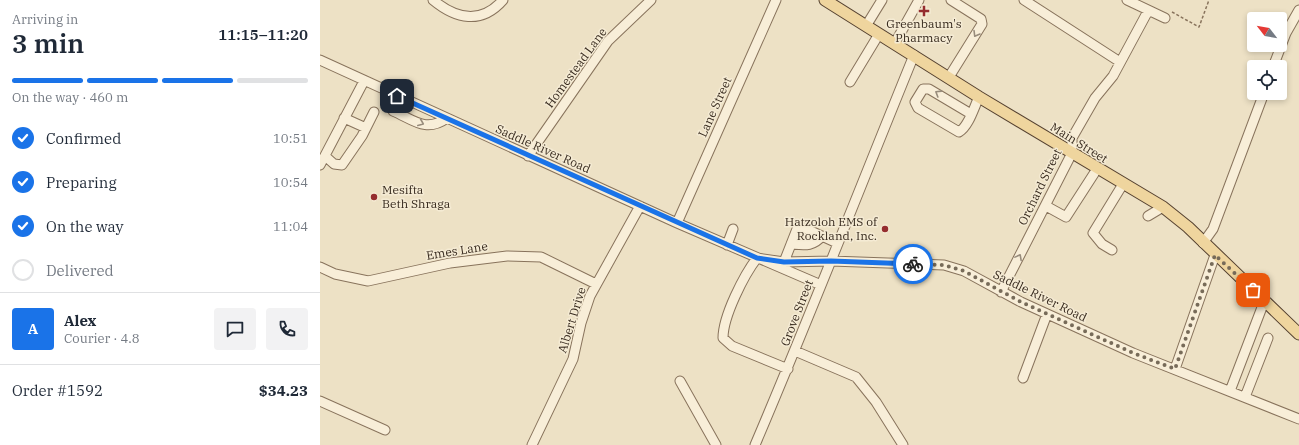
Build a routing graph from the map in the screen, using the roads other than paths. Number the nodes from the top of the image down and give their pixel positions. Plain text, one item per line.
1 (433, 0) edge
2 (503, 0) edge
3 (651, 0) edge
4 (776, 0) edge
5 (826, 0) edge
6 (882, 0) edge
7 (918, 0) edge
8 (951, 0) edge
9 (1024, 0) edge
10 (1127, 0) edge
11 (1299, 10) edge
12 (1148, 11) junction
13 (1168, 15) road end
14 (866, 26) junction
15 (879, 34) junction
16 (895, 43) junction
17 (914, 55) junction
18 (320, 60) edge
19 (1276, 60) edge
20 (1120, 62) junction
21 (949, 77) junction
22 (364, 81) junction
23 (850, 82) dead end
24 (384, 90) junction
25 (979, 97) junction
26 (1261, 100) edge
27 (374, 112) dead end
28 (971, 114) junction
29 (344, 118) junction
30 (447, 118) junction
31 (366, 128) junction
32 (1072, 153) junction
33 (325, 156) junction
34 (528, 156) junction
35 (320, 165) edge
36 (1097, 169) junction
37 (1123, 184) junction
38 (640, 206) junction
39 (1046, 206) junction
40 (1163, 207) junction
41 (1148, 216) dead end
42 (677, 223) junction
43 (733, 230) dead end
44 (822, 236) junction
45 (837, 243) junction
46 (1203, 243) junction
47 (791, 244) junction
48 (727, 245) junction
49 (1112, 250) dead end
50 (1215, 255) junction
51 (757, 258) junction
52 (831, 261) junction
53 (784, 262) junction
54 (320, 268) edge
55 (596, 284) junction
56 (821, 285) junction
57 (1001, 292) junction
58 (1264, 302) junction
59 (1047, 314) junction
60 (1299, 334) edge
61 (1268, 338) dead end
62 (796, 351) junction
63 (788, 369) junction
64 (1175, 369) junction
65 (1023, 378) dead end
66 (680, 381) dead end
67 (1230, 391) junction
68 (1245, 397) junction
69 (320, 401) edge
70 (1299, 419) edge
71 (385, 430) dead end
72 (532, 445) edge
73 (716, 445) edge
74 (755, 445) edge
75 (902, 445) edge

1 - 2 street
3 - 34 street, Homestead Lane
4 - 42 street, Lane Street
5 - 14 main road, Main Street
6 - 14 street
7 - 16 street
8 -> 21 street
9 - 20 street
10 - 12 street
11 - 19 street
12 - 13 street
12 - 20 street, Orchard Street
14 - 15 main road, Main Street
15 - 16 main road, Main Street
15 - 23 street
16 - 17 main road, Main Street
17 - 21 main road, Main Street
17 - 45 street, Grove Street
18 - 22 street, Saddle River Road
20 - 32 street, Orchard Street
21 - 25 main road, Main Street
22 - 24 street, Saddle River Road
22 - 29 street
24 - 30 street, Saddle River Road
24 -> 30 street
25 - 28 street
25 - 32 main road, Main Street
26 - 46 street
27 - 31 street
28 -> 28 street
29 - 31 street
29 - 33 street
30 - 34 street, Saddle River Road
31 - 33 street
32 - 36 main road, Main Street
32 - 39 street, Orchard Street
33 - 35 street
34 - 38 street, Saddle River Road
36 - 37 main road, Main Street
36 - 39 street
37 - 40 main road, Main Street
37 - 49 street
38 - 42 street, Saddle River Road
38 - 55 street, Albert Drive
57 -> 39 street, Orchard Street
40 - 41 street
40 - 46 main road, Main Street
42 - 48 street, Saddle River Road
43 - 48 street
44 - 45 street
44 - 47 street
44 - 47 street
45 - 52 street, Grove Street
46 - 50 main road, Main Street
47 - 53 street
48 - 51 street, Saddle River Road
50 - 58 main road, Main Street
50 - 64 street
51 - 53 street, Saddle River Road
51 - 56 street, Saddle River Road
51 - 63 street
52 - 53 street, Saddle River Road
52 - 56 street, Grove Street
52 - 57 street, Saddle River Road
54 - 55 street, Emes Lane
55 - 72 street, Albert Drive
56 - 62 street, Grove Street
57 - 59 street, Saddle River Road
58 - 60 main road, Main Street
58 - 67 street
59 - 64 street, Saddle River Road
59 - 65 street
61 - 68 street
62 - 63 street, Grove Street
62 - 75 street
63 - 74 street, Grove Street
64 - 67 street, Saddle River Road
66 - 73 street
67 - 68 street, Saddle River Road
68 - 70 street, Saddle River Road
69 - 71 street

